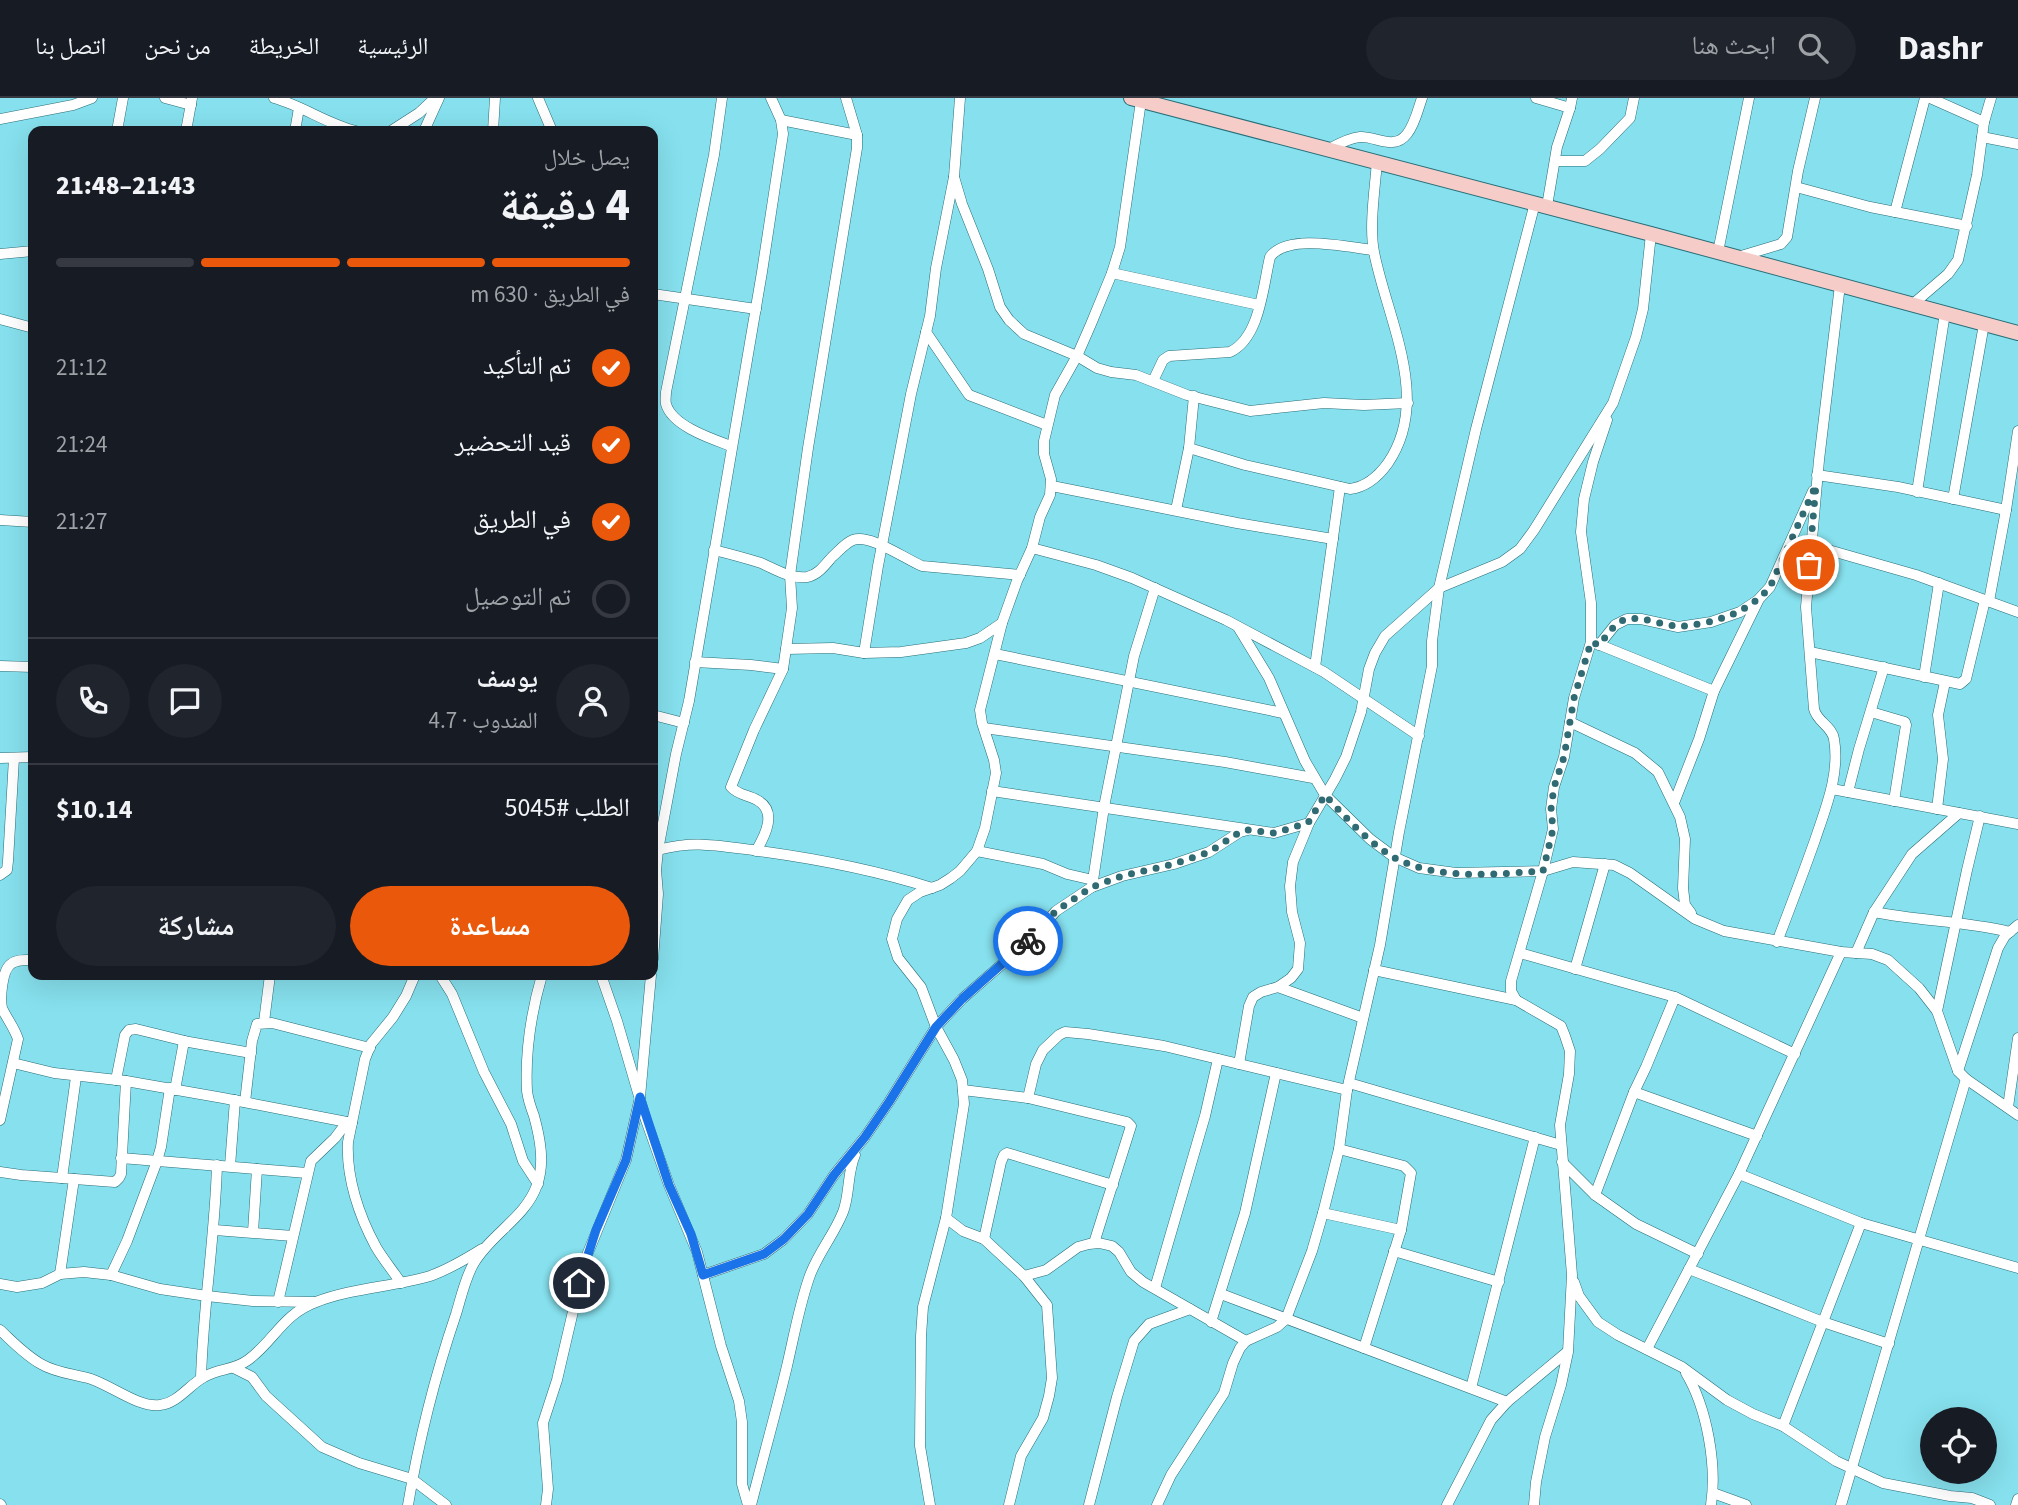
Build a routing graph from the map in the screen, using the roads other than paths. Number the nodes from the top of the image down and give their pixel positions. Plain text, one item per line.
1 (92, 98) edge
2 (123, 98) edge
3 (165, 98) edge
4 (274, 98) edge
5 (437, 98) edge
6 (495, 98) edge
7 (538, 98) edge
8 (722, 98) edge
9 (771, 98) edge
10 (846, 98) edge
11 (960, 98) edge
12 (1422, 98) edge
13 (1535, 98) edge
14 (1634, 98) edge
15 (1749, 98) edge
16 (1815, 98) edge
17 (1928, 98) edge
18 (1991, 98) edge
19 (1136, 99) edge
20 (191, 101) edge
21 (1571, 103) edge
22 (299, 108) junction
23 (0, 119) edge
24 (781, 120) junction
25 (1984, 122) junction
26 (118, 126) edge
27 (187, 126) edge
28 (296, 126) edge
29 (339, 126) edge
30 (399, 126) edge
31 (426, 126) edge
32 (493, 126) edge
33 (550, 126) edge
34 (857, 135) junction
35 (1982, 137) junction
36 (2018, 144) edge
37 (1329, 149) junction
38 (1555, 161) junction
39 (1377, 162) junction
40 (954, 177) junction
41 (1796, 187) junction
42 (1541, 205) junction
43 (1895, 212) junction
44 (1967, 226) junction
45 (1651, 234) junction
46 (1373, 250) junction
47 (28, 251) edge
48 (1718, 252) junction
49 (0, 254) edge
50 (1737, 258) junction
51 (1112, 273) junction
52 (1840, 285) junction
53 (658, 296) edge
54 (684, 299) junction
55 (1913, 304) junction
56 (1259, 305) junction
57 (756, 309) junction
58 (1945, 313) junction
59 (0, 319) edge
60 (1984, 324) junction
61 (28, 327) edge
62 (926, 332) junction
63 (2018, 333) edge
64 (1077, 356) junction
65 (1153, 381) junction
66 (1194, 396) junction
67 (1408, 403) junction
68 (1613, 403) junction
69 (1047, 425) junction
70 (2018, 431) edge
71 (731, 446) junction
72 (1189, 448) junction
73 (1817, 480) junction
74 (1052, 486) junction
75 (1340, 487) junction
76 (1917, 492) junction
77 (1953, 499) junction
78 (1176, 510) junction
79 (2006, 510) junction
80 (0, 520) edge
81 (28, 522) edge
82 (1333, 539) junction
83 (883, 545) junction
84 (1811, 545) junction
85 (1032, 548) junction
86 (714, 550) junction
87 (790, 575) junction
88 (1020, 575) junction
89 (1939, 583) junction
90 (1155, 588) junction
91 (1439, 588) junction
92 (1758, 600) junction
93 (1987, 601) junction
94 (2018, 612) edge
95 (1002, 624) junction
96 (1238, 627) junction
97 (1595, 643) junction
98 (786, 649) junction
99 (1810, 652) junction
100 (864, 653) junction
101 (995, 654) junction
102 (695, 662) junction
103 (0, 666) edge
104 (28, 667) edge
105 (1315, 667) junction
106 (1884, 667) junction
107 (783, 668) junction
108 (1924, 677) junction
109 (1129, 682) junction
110 (1945, 682) junction
111 (1714, 691) junction
112 (1364, 698) junction
113 (1871, 712) junction
114 (1283, 713) junction
115 (658, 716) edge
116 (1570, 722) junction
117 (684, 723) junction
118 (984, 728) junction
119 (1419, 736) junction
120 (1116, 748) junction
121 (28, 757) edge
122 (0, 758) edge
123 (13, 758) junction
124 (1313, 778) junction
125 (1832, 789) junction
126 (992, 790) junction
127 (1848, 792) junction
128 (1325, 795) junction
129 (1894, 801) junction
130 (1674, 803) junction
131 (1104, 807) junction
132 (1937, 809) junction
133 (1959, 813) junction
134 (1980, 816) junction
135 (1308, 823) junction
136 (2018, 824) edge
137 (1248, 830) junction
138 (659, 850) junction
139 (756, 851) junction
140 (976, 851) junction
141 (658, 857) edge
142 (1394, 857) junction
143 (1605, 864) junction
144 (1543, 871) junction
145 (0, 875) edge
146 (1092, 883) junction
147 (932, 888) junction
148 (1874, 912) junction
149 (1695, 919) junction
150 (1956, 923) junction
151 (2014, 928) edge
152 (1777, 942) junction
153 (1841, 952) junction
154 (1520, 953) junction
155 (1856, 953) junction
156 (28, 960) edge
157 (1575, 969) junction
158 (1374, 970) junction
159 (269, 980) edge
160 (413, 980) edge
161 (443, 980) edge
162 (541, 980) edge
163 (603, 980) edge
164 (651, 980) edge
165 (1278, 987) junction
166 (0, 993) edge
167 (1675, 996) junction
168 (1516, 1000) junction
169 (1937, 1011) junction
170 (1363, 1018) junction
171 (264, 1022) junction
172 (936, 1027) junction
173 (2018, 1038) edge
174 (184, 1041) junction
175 (370, 1048) junction
176 (251, 1053) junction
177 (1795, 1054) junction
178 (1218, 1059) junction
179 (13, 1063) junction
180 (1238, 1064) junction
181 (1276, 1073) junction
182 (1962, 1075) junction
183 (76, 1077) junction
184 (121, 1081) junction
185 (1348, 1086) junction
186 (172, 1089) junction
187 (963, 1090) junction
188 (1634, 1092) junction
189 (640, 1097) junction
190 (1028, 1098) junction
191 (240, 1101) junction
192 (2008, 1107) junction
193 (2018, 1115) edge
194 (0, 1121) edge
195 (349, 1122) junction
196 (1757, 1136) junction
197 (1535, 1138) junction
198 (859, 1144) junction
199 (1561, 1145) junction
200 (1339, 1149) junction
201 (121, 1158) junction
202 (157, 1161) junction
203 (1562, 1161) junction
204 (217, 1165) junction
205 (230, 1166) junction
206 (257, 1169) junction
207 (0, 1172) edge
208 (307, 1173) junction
209 (1740, 1174) junction
210 (62, 1178) junction
211 (74, 1179) junction
212 (538, 1184) junction
213 (1113, 1185) junction
214 (1595, 1195) junction
215 (1323, 1213) junction
216 (946, 1218) junction
217 (1861, 1223) junction
218 (215, 1230) junction
219 (1401, 1230) junction
220 (253, 1232) junction
221 (293, 1236) junction
222 (984, 1240) junction
223 (1920, 1240) junction
224 (491, 1243) junction
225 (1094, 1243) junction
226 (1394, 1251) junction
227 (1698, 1254) junction
228 (2018, 1268) edge
229 (1689, 1269) junction
230 (61, 1274) junction
231 (111, 1275) junction
232 (703, 1275) junction
233 (1572, 1275) junction
234 (1024, 1276) junction
235 (1499, 1282) junction
236 (401, 1283) junction
237 (0, 1284) edge
238 (1155, 1288) junction
239 (1221, 1294) junction
240 (207, 1296) junction
241 (278, 1302) junction
242 (314, 1302) junction
243 (1190, 1309) junction
244 (1286, 1319) junction
245 (1211, 1322) junction
246 (1823, 1322) junction
247 (0, 1330) edge
248 (1246, 1341) junction
249 (1889, 1344) junction
250 (1364, 1348) junction
251 (1647, 1349) junction
252 (1567, 1352) junction
253 (1682, 1367) junction
254 (234, 1368) junction
255 (201, 1378) junction
256 (1471, 1388) junction
257 (1507, 1402) junction
258 (1783, 1426) junction
259 (1853, 1470) junction
260 (412, 1479) junction
261 (1713, 1493) junction
262 (2018, 1499) edge
263 (408, 1505) edge
264 (446, 1505) edge
265 (546, 1505) edge
266 (749, 1505) edge
267 (930, 1505) edge
268 (1009, 1505) edge
269 (1090, 1505) edge
270 (1157, 1505) edge
271 (1447, 1505) edge
272 (1534, 1505) edge
273 (1711, 1505) edge
274 (1746, 1505) edge
275 (1841, 1505) edge
276 (1990, 1505) edge
277 (2016, 1505) edge

1 - 23 street
2 - 26 street
3 - 20 street
4 - 22 street
5 - 30 street
5 - 31 street
6 - 32 street
7 - 33 street
8 - 54 street
9 - 24 street
10 - 34 street
11 - 40 street
12 - 37 street
13 - 21 street
14 - 38 street
15 - 48 street
16 - 41 street
17 - 25 street
17 - 43 street
18 - 25 street
19 - 37 street
19 - 51 street
20 - 27 street
21 - 38 street
22 - 28 street
22 - 29 street
24 - 34 street
24 - 57 street
25 - 35 street
34 - 87 street
35 - 36 street
35 - 44 street
37 - 39 street
38 - 42 street
39 - 42 street
39 - 46 street
40 - 62 street
40 - 64 street
41 - 43 street
41 - 50 street
42 - 45 street
42 - 91 street
43 - 44 street
44 - 55 street
45 - 48 street
45 - 68 street
46 - 56 street
46 - 67 street
47 - 49 street
48 - 50 street
50 - 52 street
51 - 56 street
51 - 64 street
52 - 55 street
52 - 73 street
53 - 54 street
54 - 57 street
54 - 71 street
55 - 58 street
56 - 65 street
57 - 71 street
58 - 60 street
58 - 76 street
59 - 61 street
60 - 63 street
60 - 77 street
62 - 69 street
62 - 83 street
64 - 65 street
64 - 69 street
65 - 66 street
66 - 67 street
66 - 72 street
67 - 75 street
68 - 91 street
68 - 97 street
69 - 74 street
70 - 79 street
71 - 86 street
72 - 75 street
72 - 78 street
73 - 76 street
73 - 84 street
73 - 92 street
74 - 78 street
74 - 85 street
75 - 82 street
76 - 77 street
77 - 79 street
78 - 82 street
79 - 93 street
80 - 81 street
82 - 105 street
83 - 87 street
83 - 88 street
83 - 100 street
84 - 89 street
84 - 99 street
85 - 88 street
85 - 90 street
86 - 87 street
86 - 102 street
87 - 98 street
88 - 95 street
89 - 93 street
89 - 108 street
90 - 96 street
90 - 109 street
91 - 112 street
91 - 119 street
92 - 97 street
92 - 111 street
93 - 94 street
93 - 110 street
95 - 100 street
95 - 101 street
96 - 105 street
96 - 114 street
97 - 111 street
97 - 116 street
98 - 100 street
98 - 107 street
99 - 106 street
99 - 125 street
101 - 109 street
101 - 118 street
102 - 107 street
102 - 117 street
103 - 104 street
105 - 112 street
106 - 108 street
106 - 113 street
107 - 139 street
108 - 110 street
109 - 114 street
109 - 120 street
110 - 132 street
111 - 130 street
112 - 119 street
112 - 128 street
113 - 127 street
113 - 129 street
114 - 124 street
115 - 117 street
116 - 130 street
116 - 144 street
117 - 138 street
118 - 120 street
118 - 126 street
119 - 142 street
120 - 124 street
120 - 131 street
121 - 123 street
122 - 123 street
123 - 145 street
124 - 128 street
125 - 127 street
125 - 152 street
126 - 131 street
126 - 140 street
127 - 129 street
128 - 135 street
128 - 142 street
129 - 132 street
130 - 149 street
131 - 137 street
131 - 146 street
132 - 133 street
133 - 134 street
133 - 148 street
134 - 136 street
134 - 150 street
135 - 137 street
135 - 165 street
137 - 146 street
138 - 139 street
138 - 141 street
139 - 147 street
140 - 146 street
140 - 147 street
142 - 144 street
142 - 158 street
143 - 144 street
143 - 149 street
143 - 157 street
144 - 154 street
146 - 172 street
147 - 172 street
148 - 150 street
148 - 155 street
149 - 152 street
150 - 151 street
150 - 169 street
151 - 182 street
152 - 153 street
153 - 155 street
153 - 177 street
154 - 157 street
154 - 168 street
155 - 169 street
156 - 166 street
157 - 167 street
158 - 168 street
158 - 170 street
159 - 171 street
160 - 175 street
161 - 212 street
162 - 212 street
163 - 189 street
164 - 189 street
165 - 170 street
165 - 180 street
166 - 179 street
167 - 177 street
167 - 188 street
168 - 199 street
169 - 182 street
170 - 185 street
171 - 175 street
171 - 176 street
172 - 187 street
172 - 198 street
173 - 192 street
174 - 176 street
174 - 184 street
174 - 186 street
175 - 195 street
176 - 191 street
177 - 196 street
178 - 180 street
178 - 190 street
178 - 238 street
179 - 183 street
179 - 194 street
180 - 181 street
181 - 185 street
181 - 239 street
182 - 192 street
182 - 223 street
183 - 184 street
183 - 210 street
184 - 186 street
184 - 201 street
185 - 197 street
185 - 200 street
186 - 191 street
186 - 202 street
187 - 190 street
187 - 216 street
188 - 196 street
188 - 214 street
189 - 232 street
189 - 265 street
190 - 213 street
191 - 195 street
191 - 205 street
192 - 193 street
195 - 208 street
195 - 236 street
196 - 209 street
197 - 199 street
197 - 235 street
198 - 232 street
198 - 266 street
199 - 203 street
200 - 215 street
200 - 219 street
201 - 202 street
201 - 211 street
202 - 204 street
202 - 231 street
203 - 214 street
203 - 233 street
204 - 205 street
204 - 218 street
205 - 206 street
206 - 208 street
206 - 220 street
207 - 210 street
208 - 221 street
209 - 217 street
209 - 227 street
210 - 211 street
211 - 230 street
212 - 224 street
213 - 222 street
213 - 225 street
214 - 227 street
215 - 219 street
215 - 244 street
216 - 222 street
216 - 267 street
217 - 223 street
217 - 246 street
218 - 220 street
218 - 240 street
219 - 226 street
220 - 221 street
221 - 241 street
222 - 234 street
223 - 228 street
223 - 249 street
224 - 236 street
224 - 260 street
225 - 234 street
225 - 238 street
226 - 235 street
226 - 250 street
227 - 229 street
229 - 246 street
229 - 251 street
230 - 231 street
230 - 237 street
231 - 240 street
232 - 266 street
233 - 251 street
233 - 252 street
234 - 268 street
235 - 256 street
236 - 242 street
238 - 243 street
239 - 244 street
239 - 245 street
240 - 241 street
240 - 255 street
241 - 242 street
242 - 254 street
243 - 245 street
243 - 269 street
244 - 248 street
244 - 250 street
245 - 248 street
246 - 249 street
246 - 258 street
247 - 255 street
248 - 270 street
249 - 259 street
250 - 256 street
251 - 253 street
252 - 257 street
252 - 272 street
253 - 258 street
253 - 261 street
254 - 255 street
254 - 260 street
256 - 257 street
257 - 271 street
258 - 259 street
259 - 275 street
259 - 276 street
260 - 263 street
260 - 264 street
261 - 273 street
261 - 274 street
262 - 277 street

